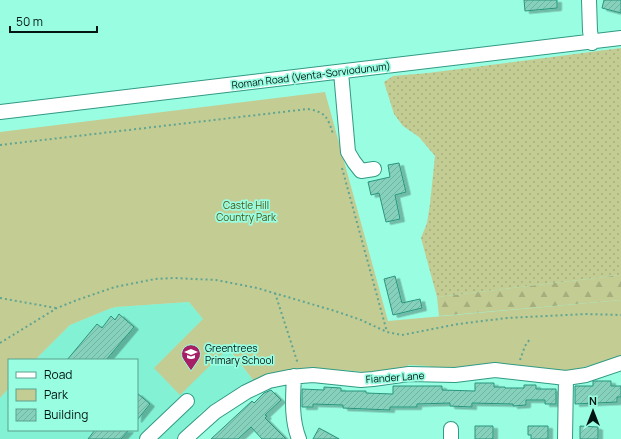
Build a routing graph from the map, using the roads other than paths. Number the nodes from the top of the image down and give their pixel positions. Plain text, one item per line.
1 (589, 0) edge
2 (621, 38) edge
3 (592, 43) junction
4 (341, 72) junction
5 (0, 112) edge
6 (374, 169) dead end
7 (621, 363) edge
8 (298, 376) junction
9 (566, 378) junction
10 (187, 401) dead end
11 (147, 439) edge
12 (185, 439) edge
13 (299, 439) edge
14 (566, 439) edge

1 - 3 street
2 - 3 street, Roman Road (Venta-Sorviodunum)
3 - 4 street, Roman Road (Venta-Sorviodunum)
4 - 5 street, Roman Road (Venta-Sorviodunum)
4 - 6 street
7 - 9 street, Fiander Lane
8 - 9 street, Fiander Lane
8 - 12 street, Fiander Lane
8 - 13 street
9 - 14 street
10 - 11 street

